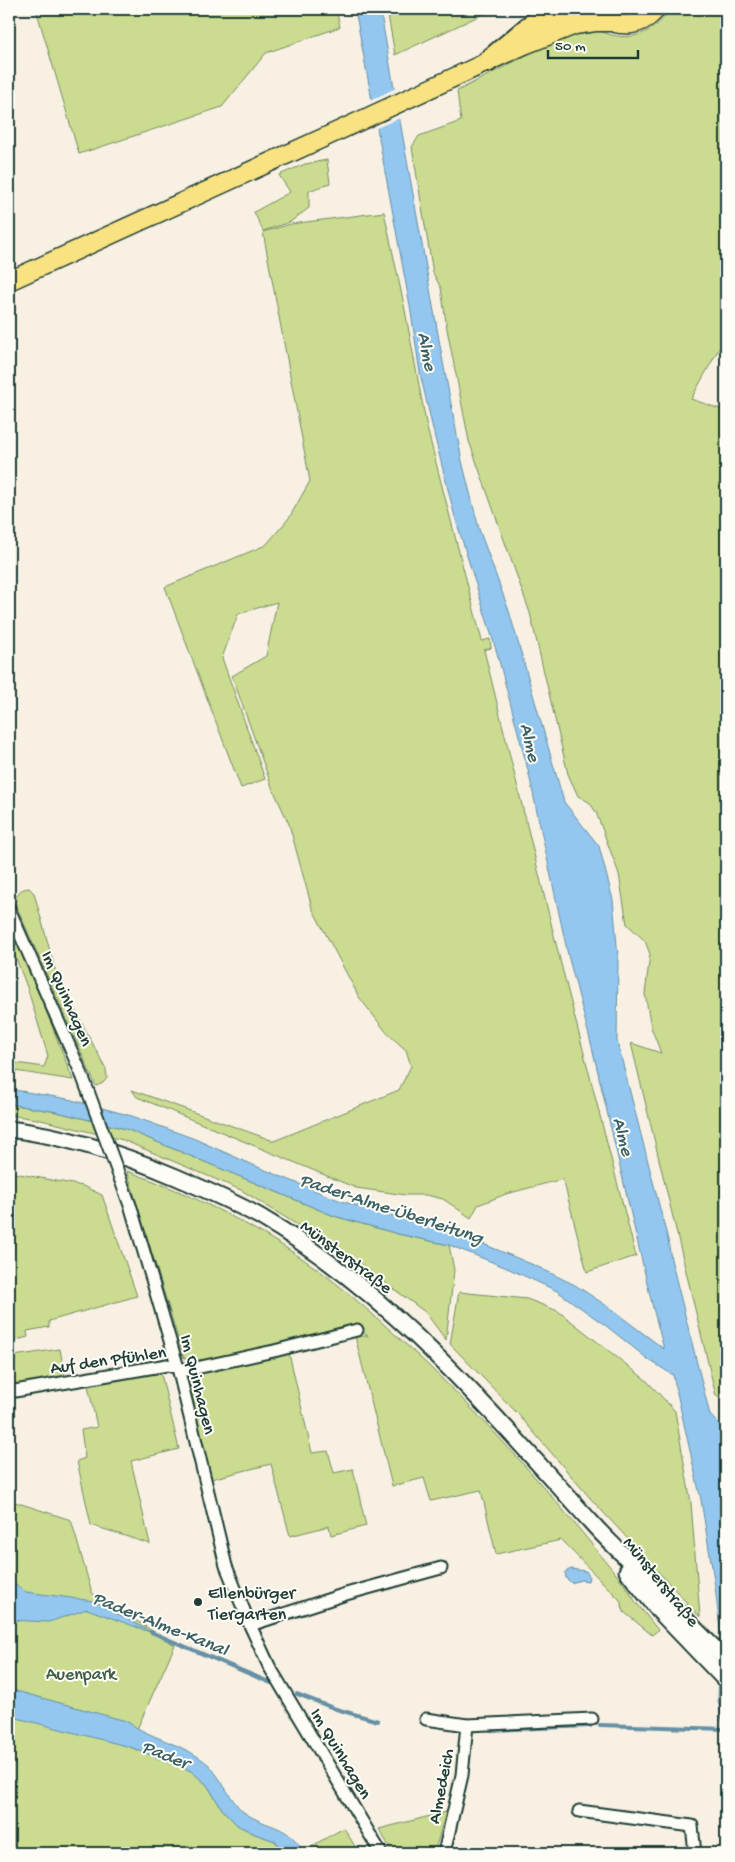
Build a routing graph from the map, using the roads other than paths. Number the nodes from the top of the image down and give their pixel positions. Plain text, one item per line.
1 (550, 9) edge
2 (572, 9) edge
3 (594, 9) edge
4 (656, 9) edge
5 (611, 22) junction
6 (524, 45) junction
7 (487, 62) junction
8 (9, 281) edge
9 (9, 909) edge
10 (9, 1129) edge
11 (357, 1330) dead end
12 (178, 1368) junction
13 (9, 1392) edge
14 (593, 1524) junction
15 (441, 1568) dead end
16 (250, 1625) junction
17 (726, 1659) edge
18 (726, 1681) edge
19 (426, 1719) dead end
20 (592, 1720) dead end
21 (467, 1725) junction
22 (579, 1811) dead end
23 (381, 1853) edge
24 (444, 1853) edge
25 (696, 1853) edge

1 - 7 highway
2 - 6 main road
3 - 5 main road
4 - 5 main road
5 - 6 main road
6 - 7 main road
7 - 8 main road
9 - 12 street, Im Quinhagen, bridge
10 - 14 main road, Münsterstraße
11 - 12 street, Auf den Pfühlen
12 - 13 street, Auf den Pfühlen
12 - 16 street, Im Quinhagen
14 - 17 main road, Münsterstraße
14 - 18 main road, Münsterstraße
15 - 16 street
16 - 23 street, Im Quinhagen
19 - 21 street, Almedeich
20 - 21 street, Almedeich
21 - 24 street, Almedeich
22 - 25 street

